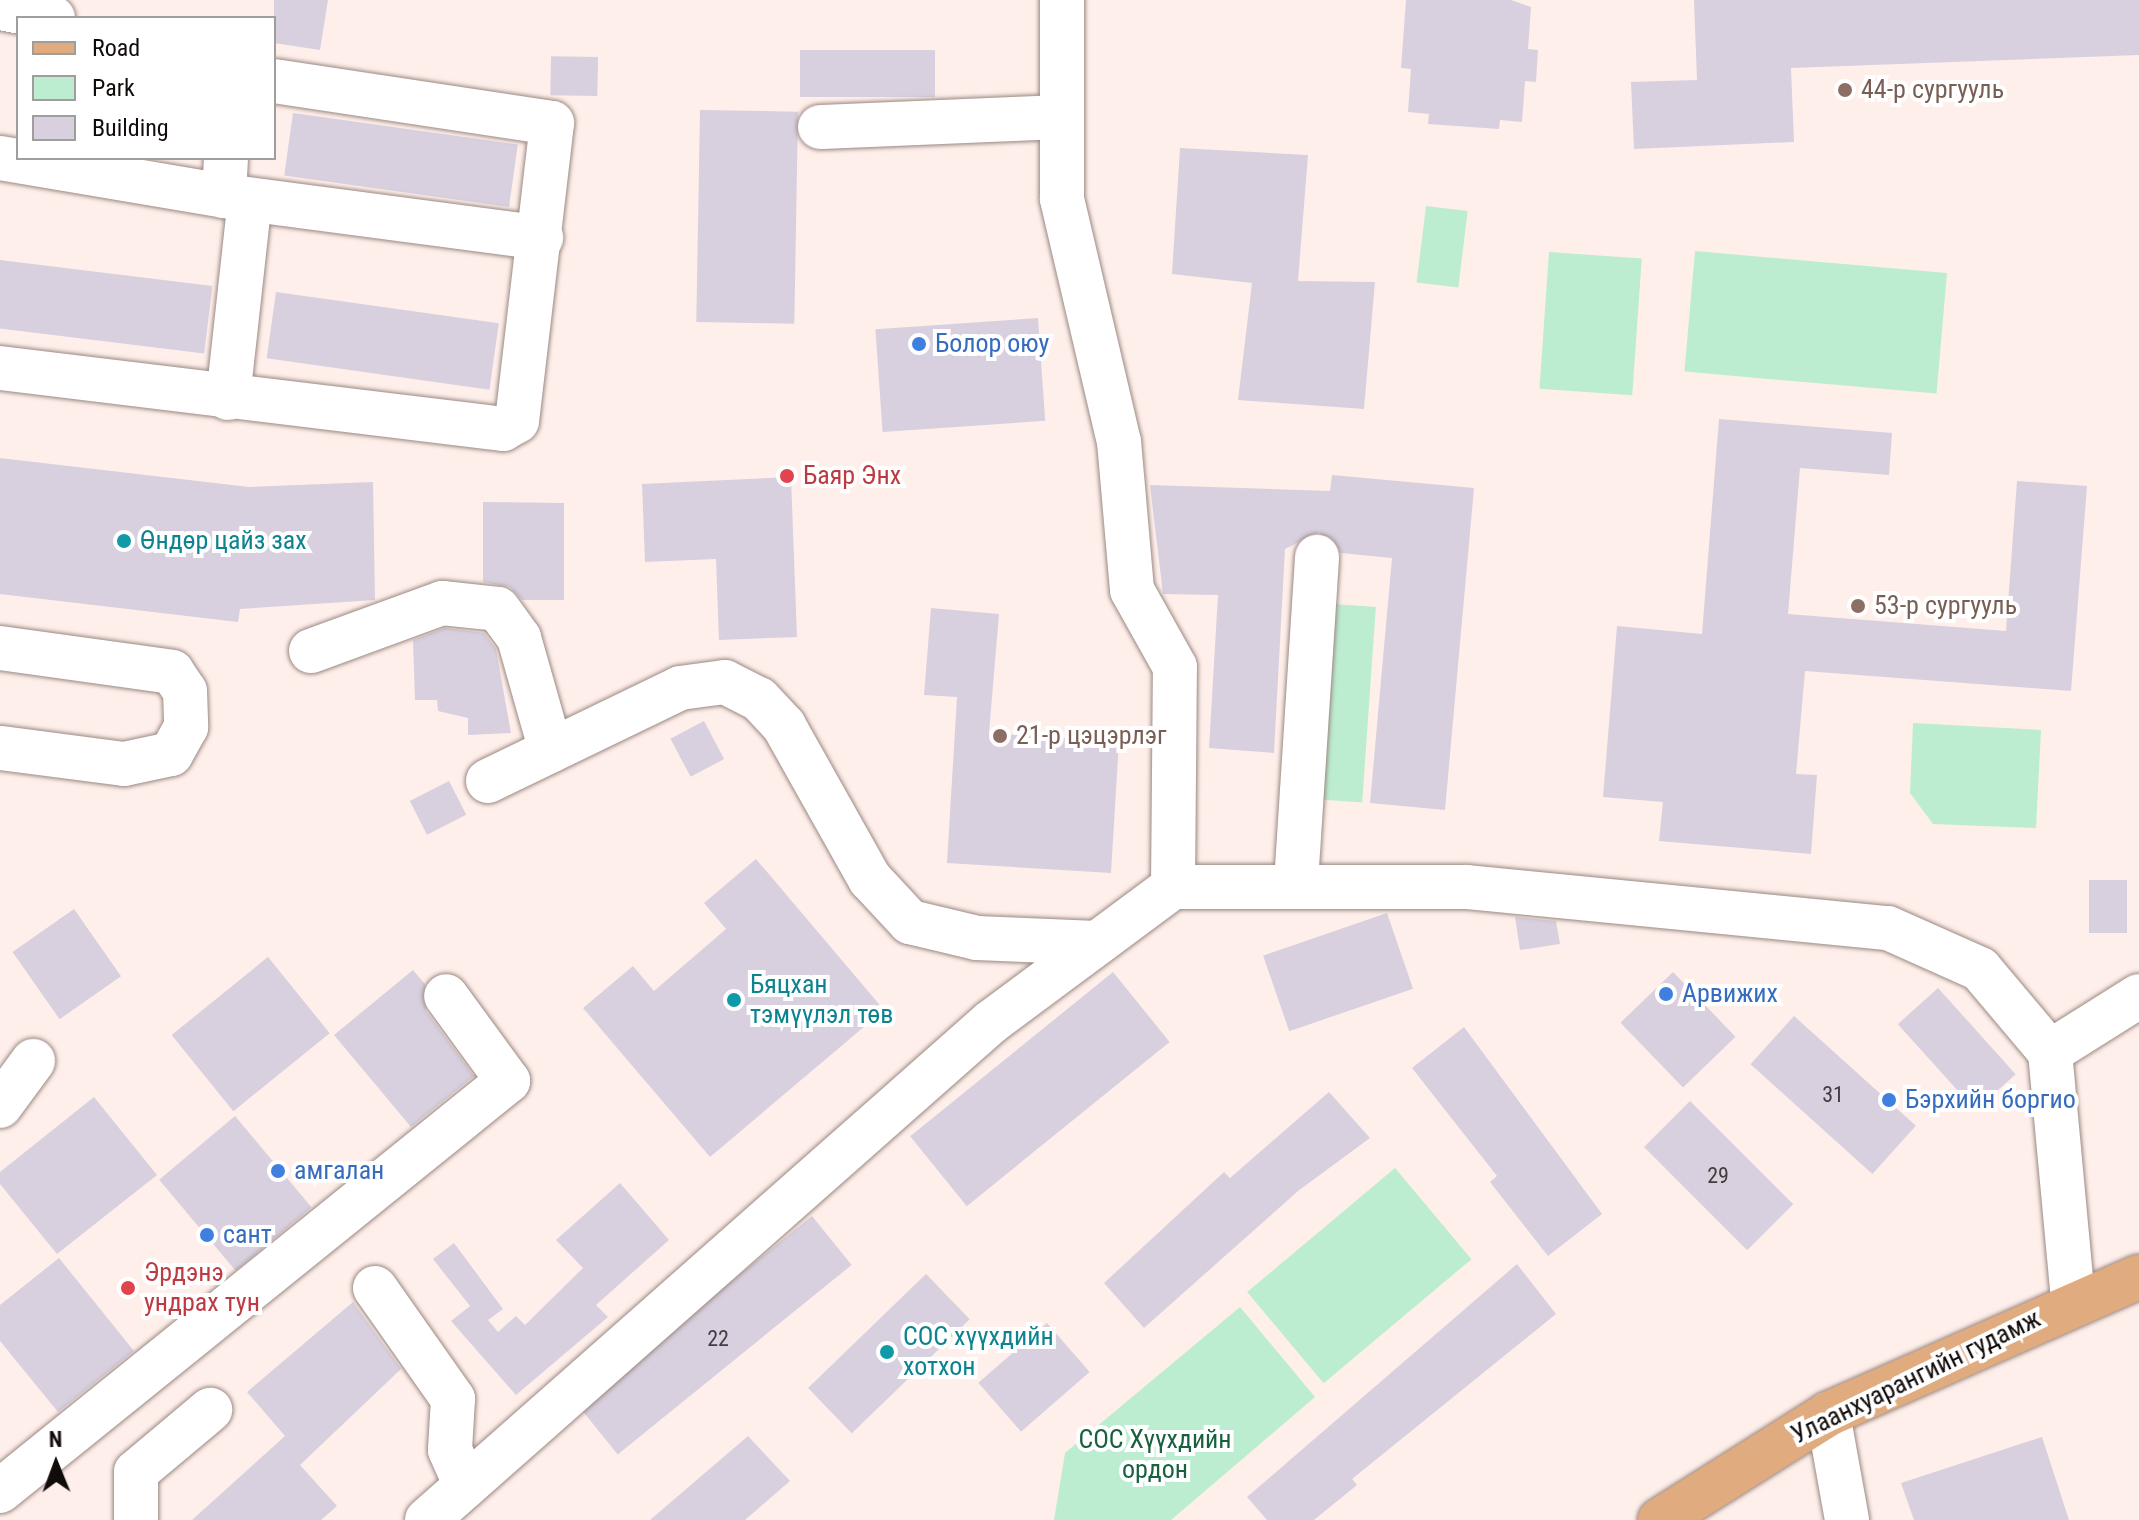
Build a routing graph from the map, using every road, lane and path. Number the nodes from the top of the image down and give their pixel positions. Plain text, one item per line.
1 (1062, 0) edge
2 (0, 8) edge
3 (42, 16) edge
4 (276, 81) edge
5 (1057, 117) junction
6 (820, 127) dead end
7 (17, 160) edge
8 (233, 185) edge
9 (541, 238) junction
10 (0, 368) edge
11 (228, 398) junction
12 (1317, 557) dead end
13 (0, 648) edge
14 (311, 651) dead end
15 (0, 748) edge
16 (551, 751) junction
17 (488, 781) dead end
18 (1296, 883) junction
19 (1173, 887) junction
20 (1097, 943) junction
21 (446, 996) dead end
22 (2139, 996) edge
23 (2050, 1052) junction
24 (33, 1061) dead end
25 (0, 1106) edge
26 (2139, 1277) edge
27 (375, 1288) dead end
28 (2073, 1302) junction
29 (210, 1410) dead end
30 (1828, 1414) junction
31 (466, 1486) junction
32 (0, 1491) edge
33 (136, 1520) edge
34 (427, 1520) edge
35 (1660, 1520) edge
36 (1847, 1520) edge

1 - 5 street
2 - 3 street
4 - 9 street
5 - 6 street
5 - 19 street
7 - 8 street
8 - 9 street
8 - 11 street
9 - 11 street
10 - 11 street
12 - 18 street
13 - 15 street
14 - 16 street
16 - 17 street
16 - 20 street
18 - 19 street
18 - 23 street
19 - 20 street
20 - 31 street
21 - 32 street
22 - 23 street
23 - 28 street
24 - 25 street
26 - 28 main road, Улаанхуарангийн гудамж
27 - 31 street
28 - 30 main road, Улаанхуарангийн гудамж
29 - 33 street
30 - 35 main road, Улаанхуарангийн гудамж
30 - 36 street
31 - 34 street

